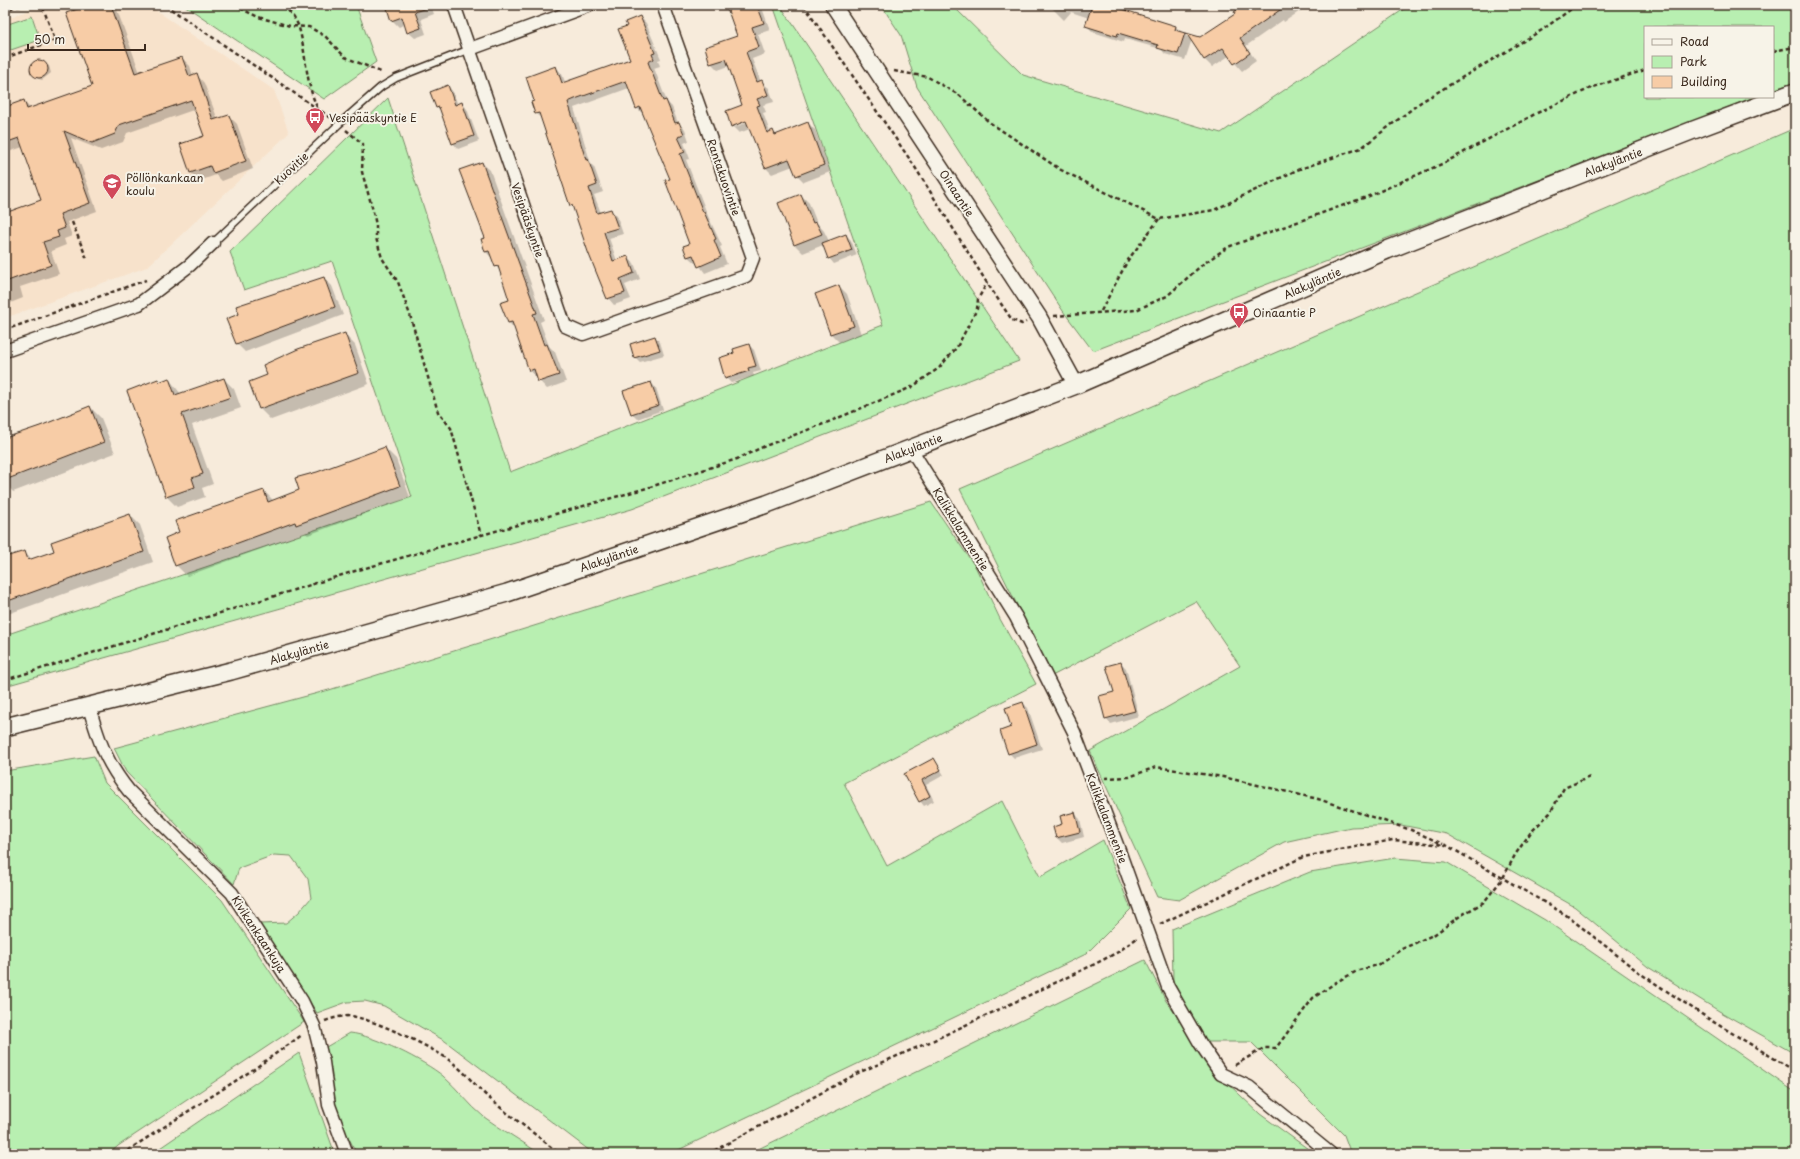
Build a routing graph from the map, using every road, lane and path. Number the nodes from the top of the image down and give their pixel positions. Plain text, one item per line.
1 (28, 5) edge
2 (42, 5) edge
3 (165, 5) edge
4 (234, 5) edge
5 (284, 5) edge
6 (454, 5) edge
7 (590, 5) edge
8 (663, 5) edge
9 (804, 5) edge
10 (833, 5) edge
11 (1577, 5) edge
12 (5, 13) edge
13 (299, 26) junction
14 (470, 48) junction
15 (1795, 48) edge
16 (1774, 52) edge
17 (5, 58) edge
18 (876, 70) junction
19 (1644, 70) edge
20 (396, 78) junction
21 (1795, 92) edge
22 (319, 110) junction
23 (339, 124) junction
24 (1159, 219) junction
25 (72, 222) dead end
26 (213, 243) joint
27 (87, 259) dead end
28 (148, 279) dead end
29 (987, 283) junction
30 (673, 303) joint
31 (1101, 311) junction
32 (1039, 317) junction
33 (5, 330) edge
34 (5, 351) edge
35 (1076, 385) junction
36 (911, 449) junction
37 (481, 535) junction
38 (5, 680) edge
39 (89, 707) junction
40 (5, 727) edge
41 (1590, 777) dead end
42 (1092, 779) junction
43 (1446, 845) junction
44 (1503, 878) junction
45 (1148, 931) junction
46 (314, 1026) junction
47 (1795, 1071) edge
48 (1222, 1074) junction
49 (122, 1154) edge
50 (347, 1154) edge
51 (559, 1154) edge
52 (708, 1154) edge
53 (1331, 1154) edge

1 - 12 path
2 - 17 path
3 - 22 path
4 - 13 path
5 - 13 path
6 - 14 street, Vesipääskyntie
7 - 14 street, Kuovitie
8 - 30 street, Rantakuovintie
9 - 29 path
10 - 18 street, Oinaantie
11 - 24 path
13 - 20 path
13 - 22 path
14 - 20 lane, Kuovitie
14 - 30 street, Vesipääskyntie
15 - 16 path
18 - 24 path
18 - 32 street, Oinaantie
19 - 31 path
20 - 23 lane, Kuovitie
21 - 35 main road, Alakyläntie
22 - 23 path
23 - 26 lane, Kuovitie
23 - 37 path
24 - 31 path
25 - 27 path
26 - 34 street, Kuovitie
28 - 33 path
29 - 32 path
29 - 37 path
31 - 32 path
32 - 35 street, Oinaantie
35 - 36 main road, Alakyläntie
36 - 39 main road, Alakyläntie
36 - 42 street, Kalikkalammentie
37 - 38 path
39 - 40 main road, Alakyläntie
39 - 46 street, Kivikankaankuja
41 - 44 path
42 - 43 path
42 - 45 street, Kalikkalammentie
43 - 44 path
43 - 45 path
44 - 47 path
44 - 48 path
45 - 48 street, Kalikkalammentie
45 - 52 path
46 - 49 path
46 - 50 street, Kivikankaankuja
46 - 51 path
48 - 53 street, Kalikkalammentie

